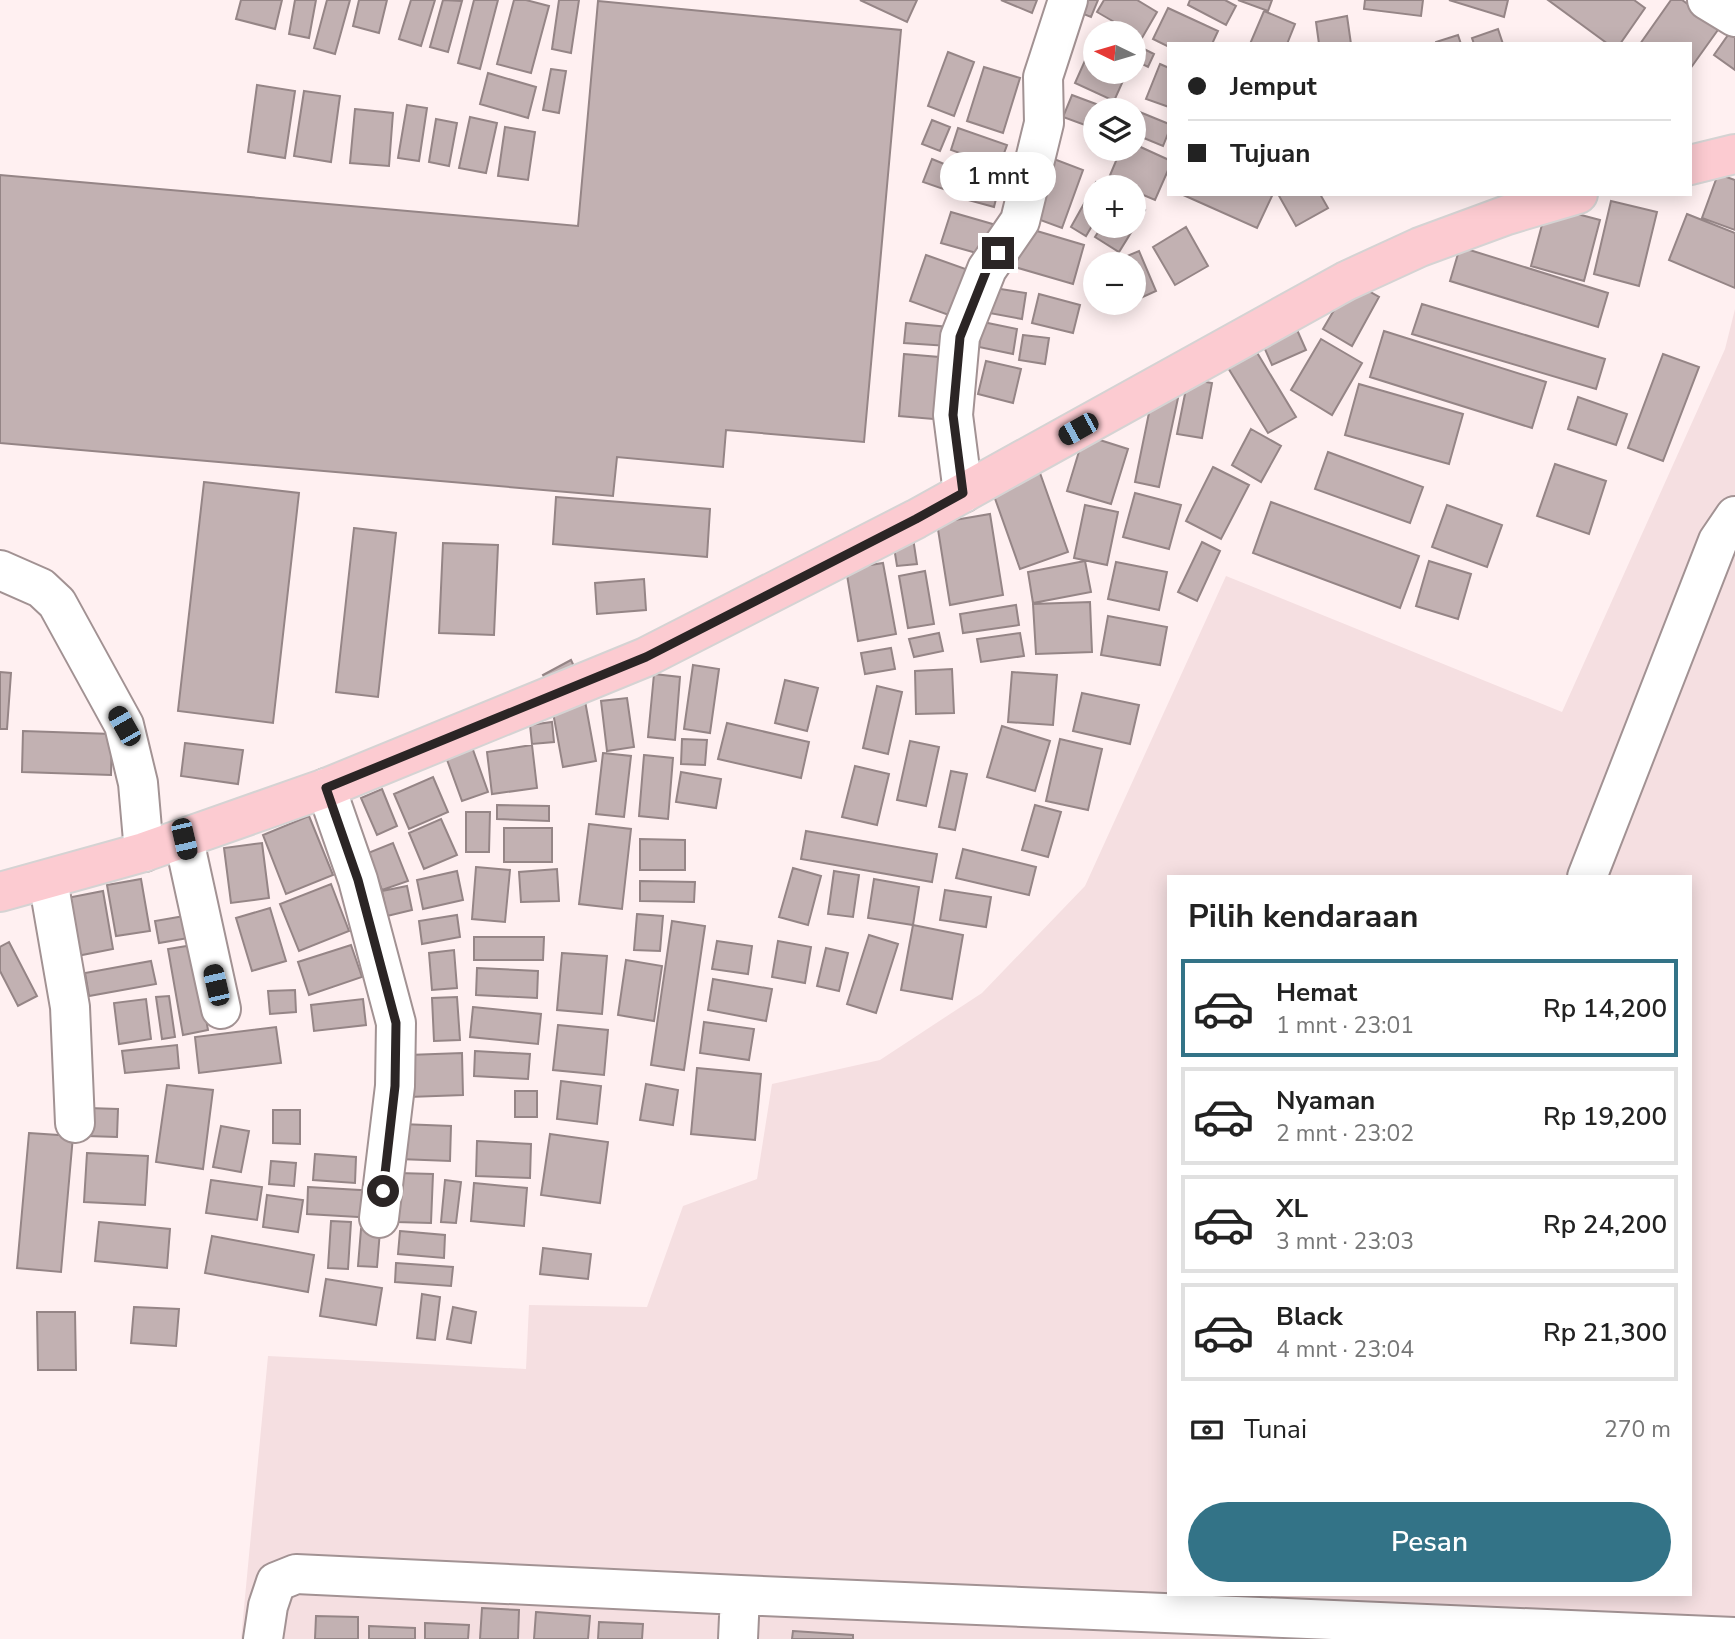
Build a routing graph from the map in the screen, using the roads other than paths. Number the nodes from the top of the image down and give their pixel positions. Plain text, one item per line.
1 (1069, 0) edge
2 (1707, 0) edge
3 (1735, 17) edge
4 (1735, 154) edge
5 (1692, 165) edge
6 (1571, 196) edge
7 (963, 493) junction
8 (1735, 516) edge
9 (0, 570) edge
10 (326, 788) junction
11 (184, 839) junction
12 (144, 852) junction
13 (1588, 875) edge
14 (48, 880) junction
15 (0, 892) edge
16 (221, 1009) dead end
17 (75, 1123) dead end
18 (379, 1218) dead end
19 (740, 1595) junction
20 (1297, 1628) edge
21 (1735, 1636) edge
22 (263, 1639) edge
23 (738, 1639) edge

1 - 7 street
2 - 3 street
4 - 5 main road
6 - 7 main road
7 - 10 main road
8 - 13 street
9 - 12 street
10 - 11 main road
10 - 18 street
11 - 12 main road
11 - 16 street
12 - 14 main road
14 - 15 main road
14 - 17 street
19 - 20 street
19 - 22 street
19 - 23 street
20 - 21 street

